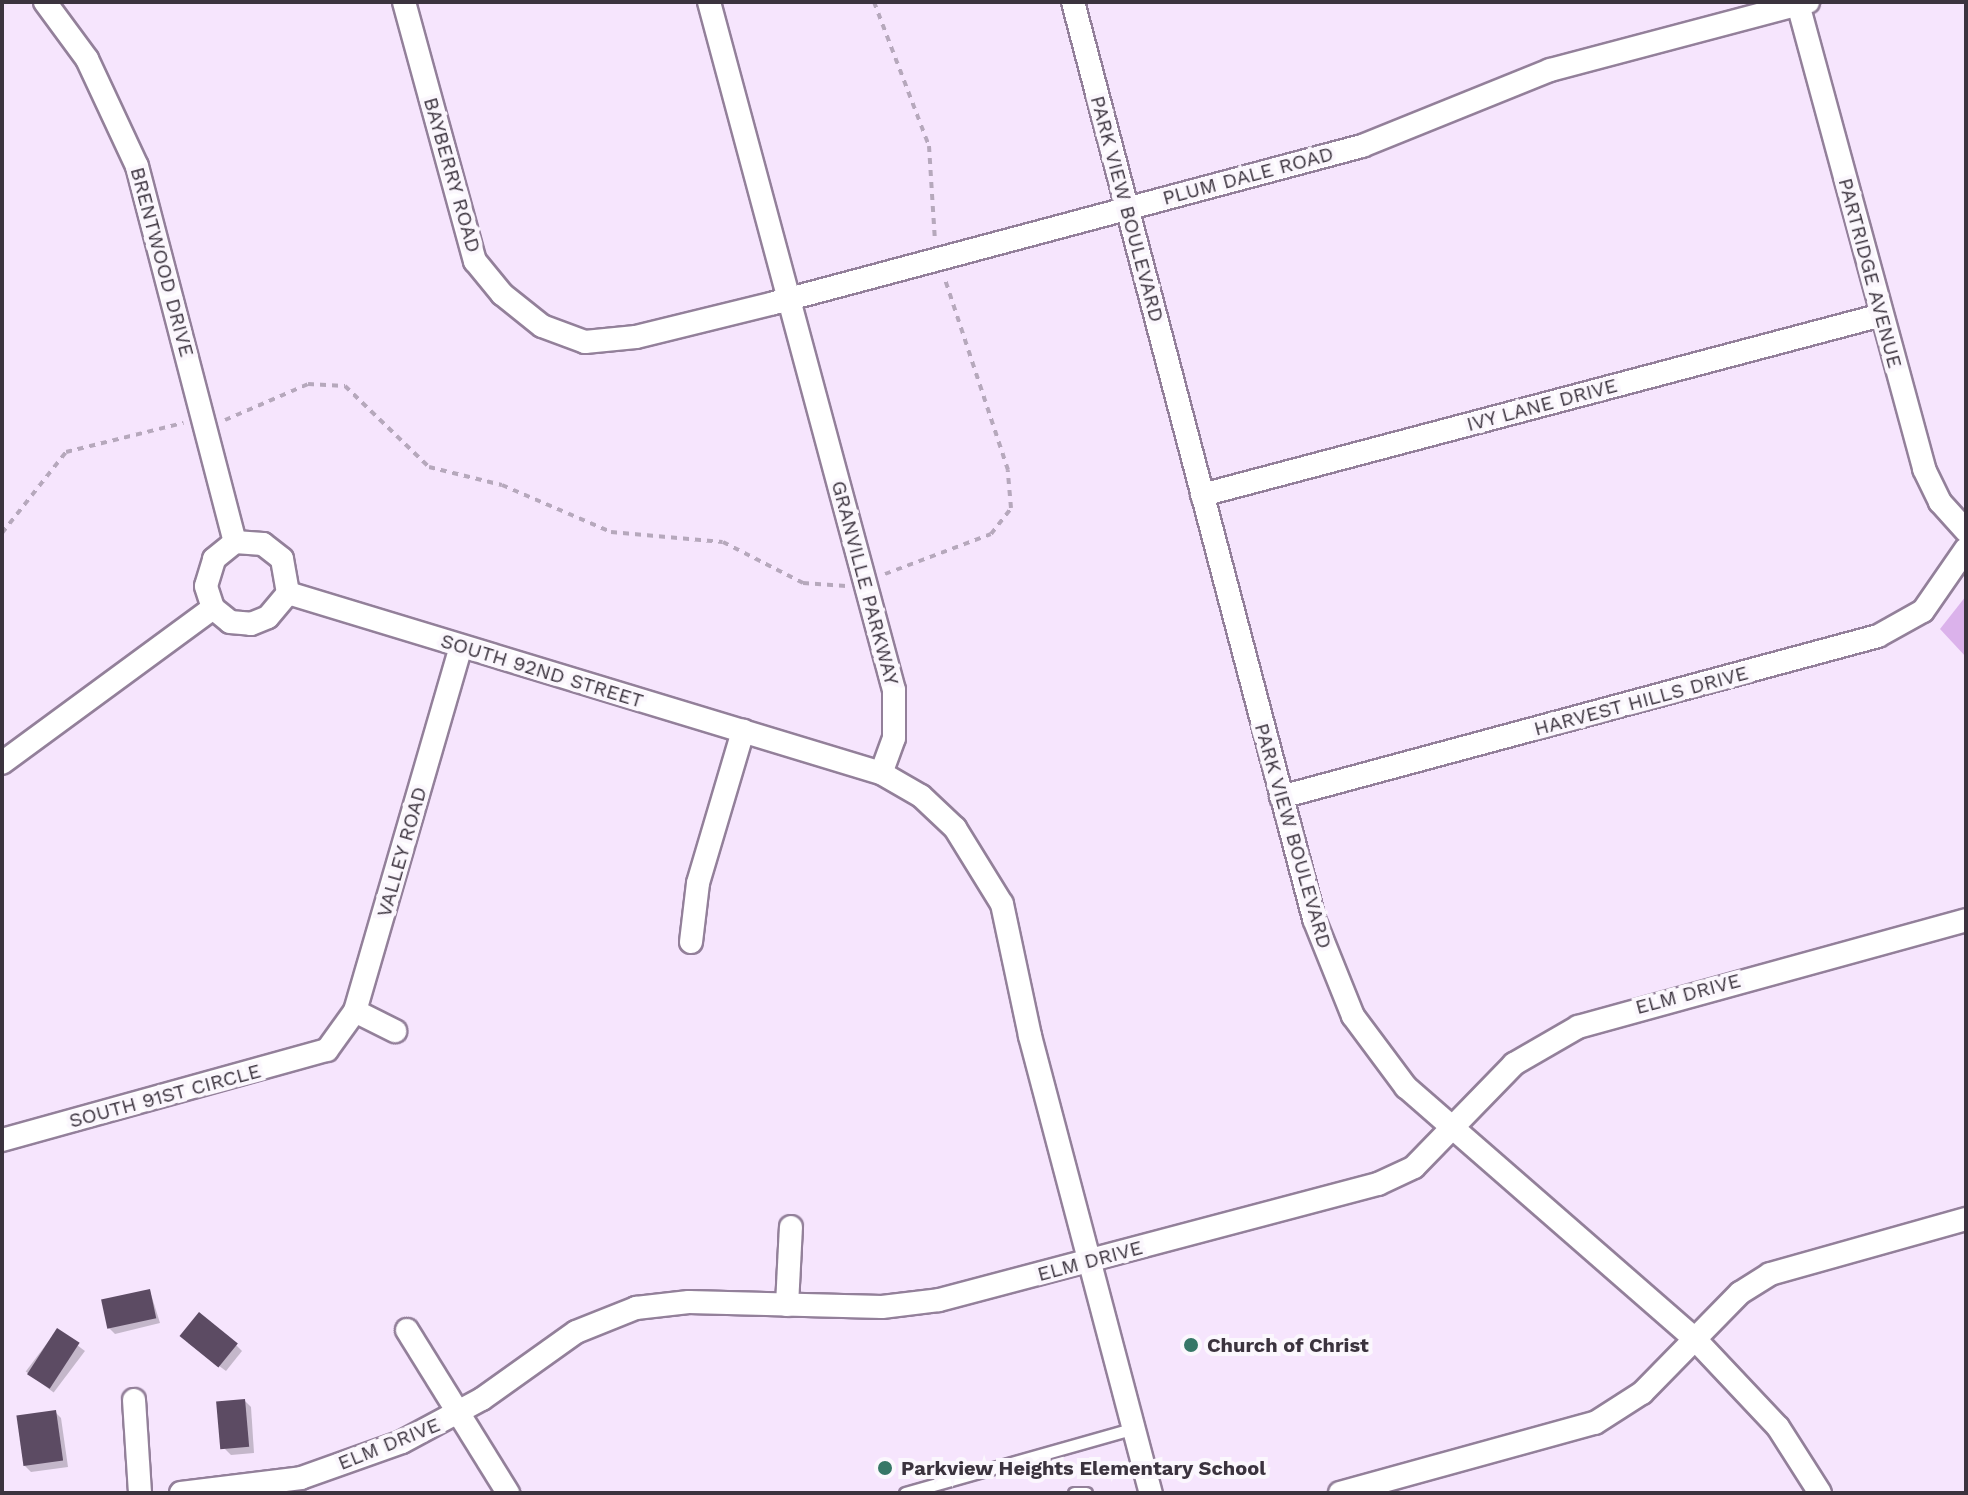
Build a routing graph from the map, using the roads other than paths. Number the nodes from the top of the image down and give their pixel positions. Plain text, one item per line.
1 (45, 2) edge
2 (404, 2) edge
3 (709, 2) edge
4 (1073, 2) edge
5 (1803, 3) edge
6 (1127, 209) junction
7 (789, 299) junction
8 (1882, 315) junction
9 (585, 342) joint
10 (1202, 495) junction
11 (1966, 531) edge
12 (235, 542) junction
13 (1966, 549) edge
14 (288, 593) junction
15 (213, 608) junction
16 (461, 647) junction
17 (743, 731) junction
18 (2, 763) edge
19 (881, 773) junction
20 (1281, 797) junction
21 (1966, 920) edge
22 (691, 942) dead end
23 (355, 1011) junction
24 (395, 1031) dead end
25 (327, 1050) joint
26 (1451, 1127) junction
27 (2, 1140) edge
28 (1966, 1219) edge
29 (791, 1227) dead end
30 (1090, 1260) junction
31 (787, 1305) junction
32 (407, 1330) dead end
33 (1694, 1338) junction
34 (134, 1400) dead end
35 (460, 1412) junction
36 (1134, 1428) junction
37 (140, 1493) edge
38 (181, 1493) edge
39 (508, 1493) edge
40 (905, 1493) edge
41 (1074, 1493) edge
42 (1086, 1493) edge
43 (1151, 1493) edge
44 (1340, 1493) edge
45 (1820, 1493) edge

1 - 12 street, BRENTWOOD DRIVE
2 - 9 street, BAYBERRY ROAD
3 - 7 street, GRANVILLE PARKWAY
4 - 6 street, PARK VIEW BOULEVARD
5 - 6 street, PLUM DALE ROAD
5 - 8 street, PARTRIDGE AVENUE
6 - 7 street, PLUM DALE ROAD
6 - 10 street, PARK VIEW BOULEVARD
7 - 9 street, PLUM DALE ROAD
7 - 19 street, GRANVILLE PARKWAY
8 - 10 street, IVY LANE DRIVE
8 - 11 street, PARTRIDGE AVENUE
10 - 20 street, PARK VIEW BOULEVARD
12 - 14 street
12 - 15 street
13 - 20 street, HARVEST HILLS DRIVE
14 - 15 street
14 - 16 street, SOUTH 92ND STREET
15 - 18 street
16 - 17 street, SOUTH 92ND STREET
16 - 23 street, VALLEY ROAD
17 - 19 street, SOUTH 92ND STREET
17 - 22 street
19 - 30 street
20 - 26 street, PARK VIEW BOULEVARD
21 - 26 street, ELM DRIVE
23 - 24 street
23 - 25 street, VALLEY ROAD
25 - 27 street, SOUTH 91ST CIRCLE
26 - 30 street, ELM DRIVE
26 - 33 street, PARK VIEW BOULEVARD
28 - 33 street
29 - 31 street
30 - 31 street, ELM DRIVE
30 - 36 street
31 - 35 street, ELM DRIVE
32 - 35 street
33 - 44 street
33 - 45 street, PARK VIEW BOULEVARD
34 - 37 street
35 - 38 street, ELM DRIVE
35 - 39 street
36 - 40 lane
36 - 43 street
41 - 42 lane

